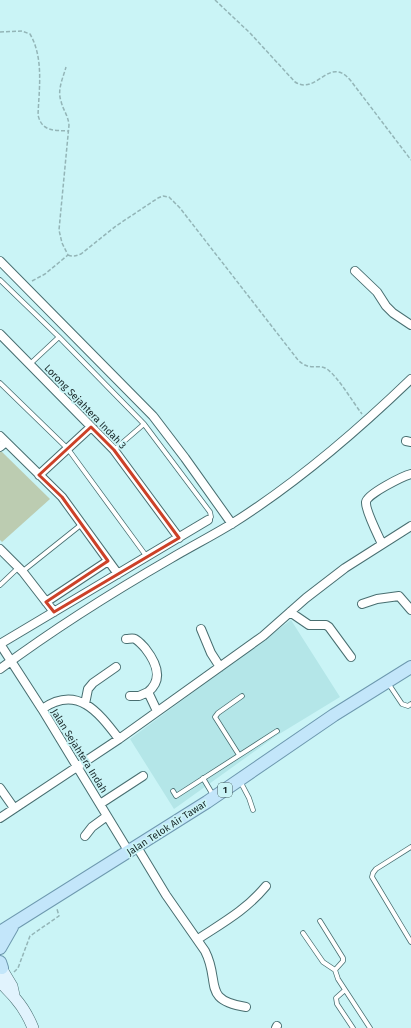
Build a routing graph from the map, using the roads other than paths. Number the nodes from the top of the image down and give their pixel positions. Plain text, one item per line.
1 (0, 261) edge
2 (355, 272) dead end
3 (0, 280) edge
4 (411, 325) edge
5 (59, 337) junction
6 (2, 338) edge
7 (30, 364) junction
8 (411, 379) edge
9 (0, 383) edge
10 (144, 424) junction
11 (91, 427) junction
12 (2, 442) edge
13 (68, 449) junction
14 (114, 450) junction
15 (411, 474) edge
16 (39, 475) junction
17 (208, 520) joint
18 (82, 524) junction
19 (232, 524) junction
20 (411, 526) edge
21 (179, 538) junction
22 (382, 544) junction
23 (0, 549) edge
24 (147, 557) junction
25 (108, 561) junction
26 (20, 570) junction
27 (118, 574) junction
28 (0, 585) edge
29 (46, 602) junction
30 (362, 604) dead end
31 (411, 610) edge
32 (54, 612) junction
33 (290, 612) junction
34 (201, 628) dead end
35 (126, 639) dead end
36 (0, 644) edge
37 (351, 657) dead end
38 (12, 661) junction
39 (116, 667) dead end
40 (220, 667) junction
41 (411, 667) edge
42 (0, 669) edge
43 (387, 681) junction
44 (148, 692) junction
45 (130, 696) dead end
46 (242, 696) dead end
47 (85, 704) junction
48 (411, 704) edge
49 (42, 709) junction
50 (156, 711) junction
51 (276, 732) dead end
52 (119, 739) junction
53 (240, 755) junction
54 (77, 767) junction
55 (143, 776) dead end
56 (203, 778) junction
57 (239, 780) junction
58 (0, 788) edge
59 (173, 791) dead end
60 (214, 797) junction
61 (100, 804) junction
62 (14, 808) junction
63 (253, 810) dead end
64 (108, 816) junction
65 (0, 818) edge
66 (85, 836) dead end
67 (411, 847) edge
68 (133, 849) junction
69 (266, 886) dead end
70 (320, 921) dead end
71 (14, 924) junction
72 (0, 932) edge
73 (303, 933) dead end
74 (198, 939) junction
75 (411, 942) edge
76 (0, 948) edge
77 (0, 965) edge
78 (335, 970) junction
79 (4, 980) edge
80 (345, 990) junction
81 (246, 1007) dead end
82 (33, 1028) edge
83 (353, 1028) edge
84 (370, 1028) edge

1 - 19 street
2 - 4 street
3 - 5 lane
5 - 7 lane
5 - 10 lane
6 - 7 street, Lorong Sejahtera Indah 3
7 - 11 street, Lorong Sejahtera Indah 3
8 - 19 street
9 - 13 lane
10 - 14 lane
10 - 17 lane
11 - 13 street
11 - 14 street, Lorong Sejahtera Indah 3
12 - 16 street
13 - 16 street
13 - 24 lane
14 - 21 street, Lorong Sejahtera Indah 3
15 - 22 street
16 - 18 street
17 - 21 street
18 - 25 street
18 - 26 lane
19 - 38 street
20 - 22 street
21 - 24 street
22 - 33 street
23 - 26 street
24 - 27 street
25 - 27 street
25 - 29 street
26 - 28 lane
26 - 29 street
27 - 32 street
29 - 32 street
30 - 31 street
32 - 36 street
33 - 37 street
33 - 40 street
34 - 40 street
35 - 44 street
36 - 38 street, Jalan Sejahtera Indah
38 - 42 street
38 - 49 street, Jalan Sejahtera Indah
39 - 47 street
40 - 50 street
41 - 43 main road, Jalan Telok Air Tawar / 1
43 - 48 lane
43 - 57 main road, Jalan Telok Air Tawar / 1
44 - 45 street
44 - 50 street
46 - 53 lane
47 - 49 street
47 - 52 street
49 - 54 street, Jalan Sejahtera Indah
50 - 52 street
51 - 53 lane
52 - 54 street
53 - 56 lane
54 - 61 street, Jalan Sejahtera Indah
54 - 62 street
55 - 61 street
56 - 59 lane
56 - 60 lane
57 - 60 main road, Jalan Telok Air Tawar / 1
57 - 63 lane
58 - 62 street
60 - 68 main road, Jalan Telok Air Tawar / 1
61 - 64 street, Jalan Sejahtera Indah
62 - 65 street
64 - 66 street
64 - 68 street, Jalan Sejahtera Indah
67 - 75 lane
68 - 71 main road, Jalan Telok Air Tawar / 1
68 - 74 street, Jalan Sejahtera Indah
69 - 74 street
70 - 78 lane
71 - 72 main road, Jalan Telok Air Tawar / 1
71 - 76 main road
73 - 78 lane
74 - 81 street, Jalan Sejahtera Indah
77 - 79 main road
78 - 80 lane
79 - 82 main road
80 - 83 lane
80 - 84 lane

